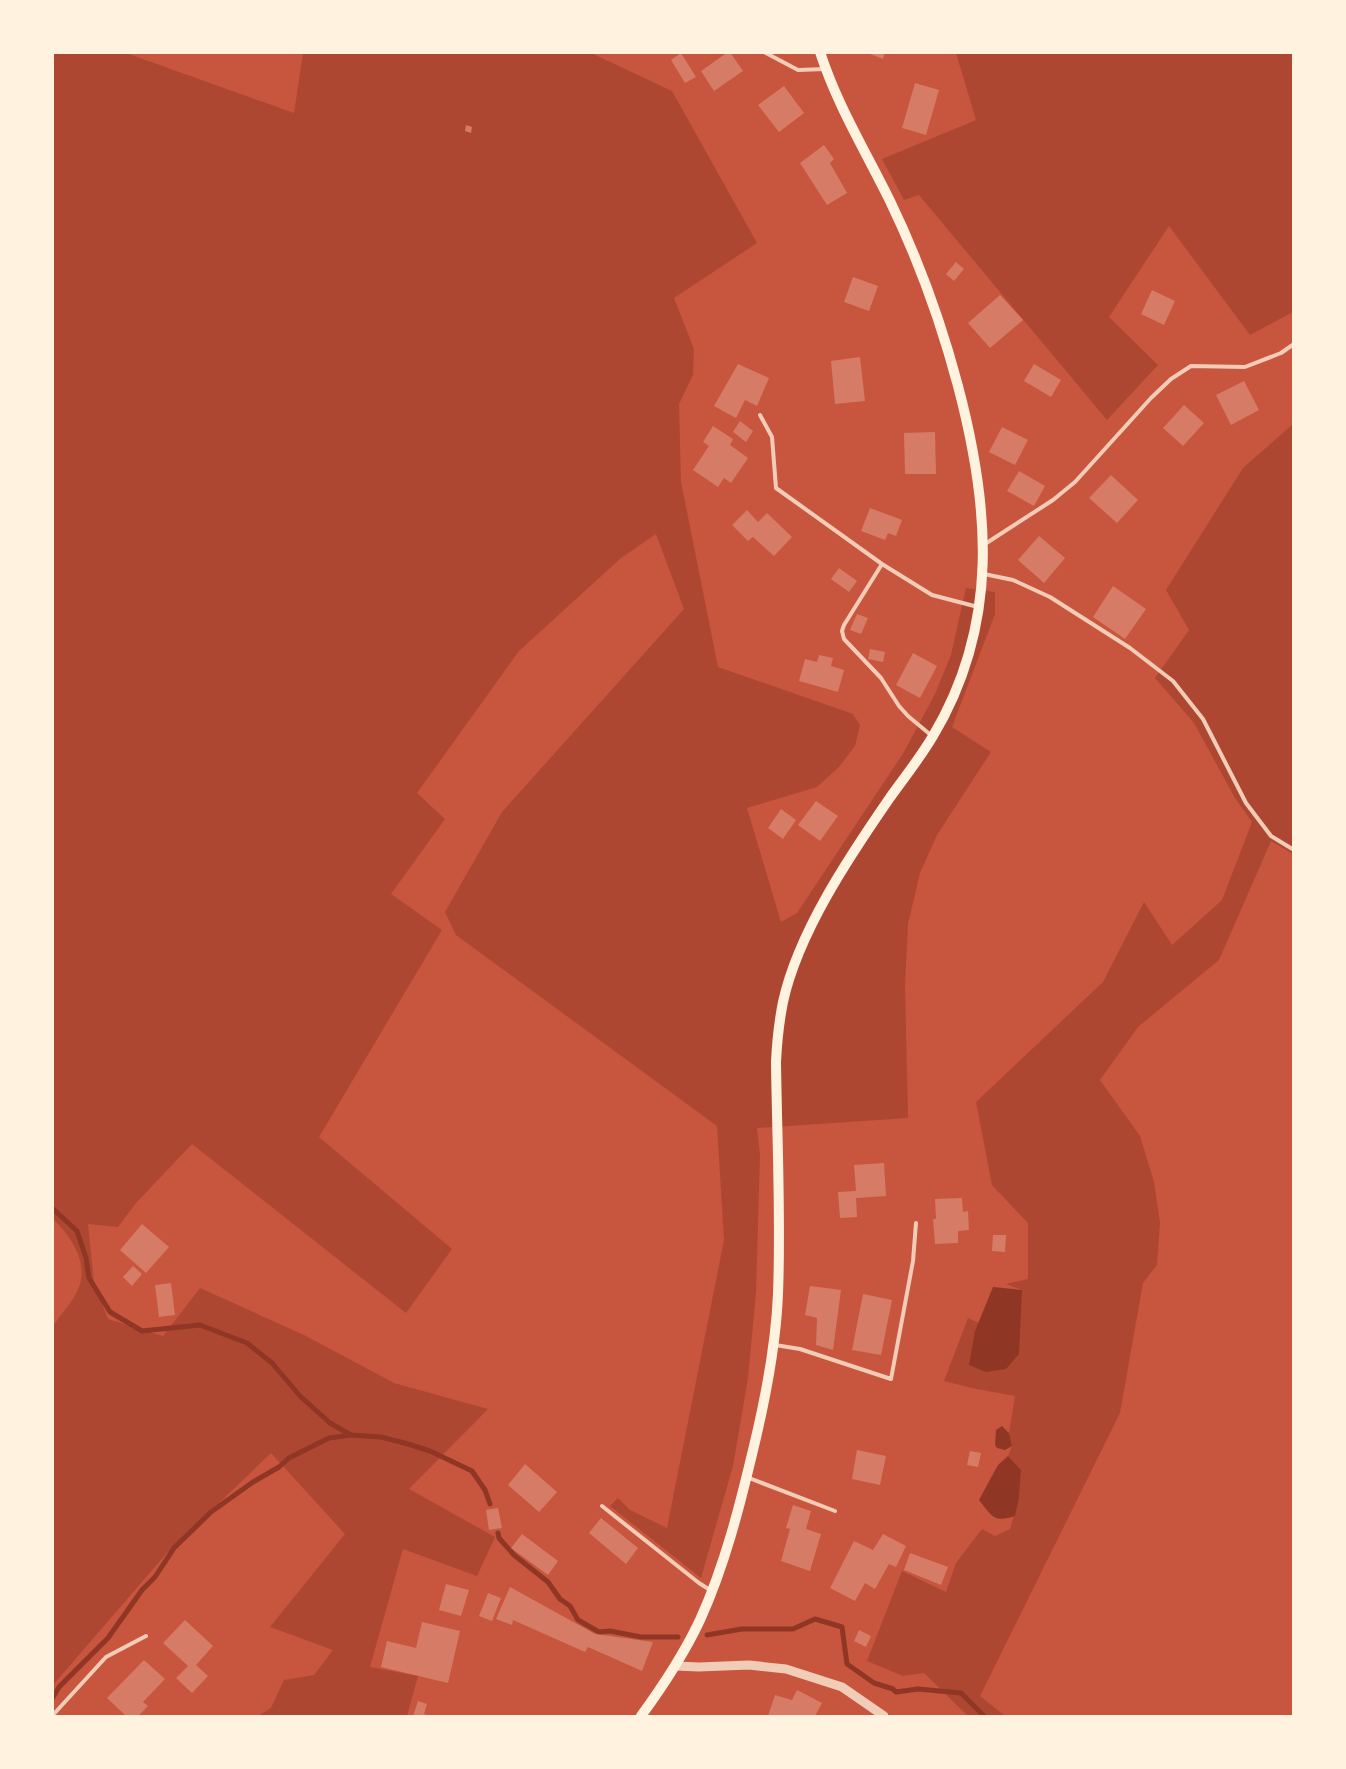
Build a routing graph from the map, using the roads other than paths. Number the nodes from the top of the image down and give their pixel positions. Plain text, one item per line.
1 (764, 52) edge
2 (820, 52) edge
3 (826, 69) junction
4 (1293, 344) edge
5 (760, 414) dead end
6 (984, 545) junction
7 (882, 564) junction
8 (984, 574) junction
9 (979, 608) junction
10 (933, 737) junction
11 (1293, 850) edge
12 (916, 1223) dead end
13 (774, 1345) junction
14 (747, 1477) junction
15 (602, 1506) dead end
16 (835, 1510) dead end
17 (712, 1591) junction
18 (146, 1636) dead end
19 (675, 1666) junction
20 (52, 1716) edge
21 (641, 1716) edge
22 (884, 1716) edge

1 - 3 lane
2 - 3 main road
3 - 6 main road
4 - 6 lane
5 - 7 lane
6 - 8 main road
7 - 9 lane
7 - 10 lane
8 - 9 main road
8 - 11 lane
9 - 10 main road
10 - 13 main road
12 - 13 lane
13 - 14 main road
14 - 16 lane
14 - 17 main road
15 - 17 lane
17 - 19 main road
18 - 20 lane
19 - 21 main road
19 - 22 street

